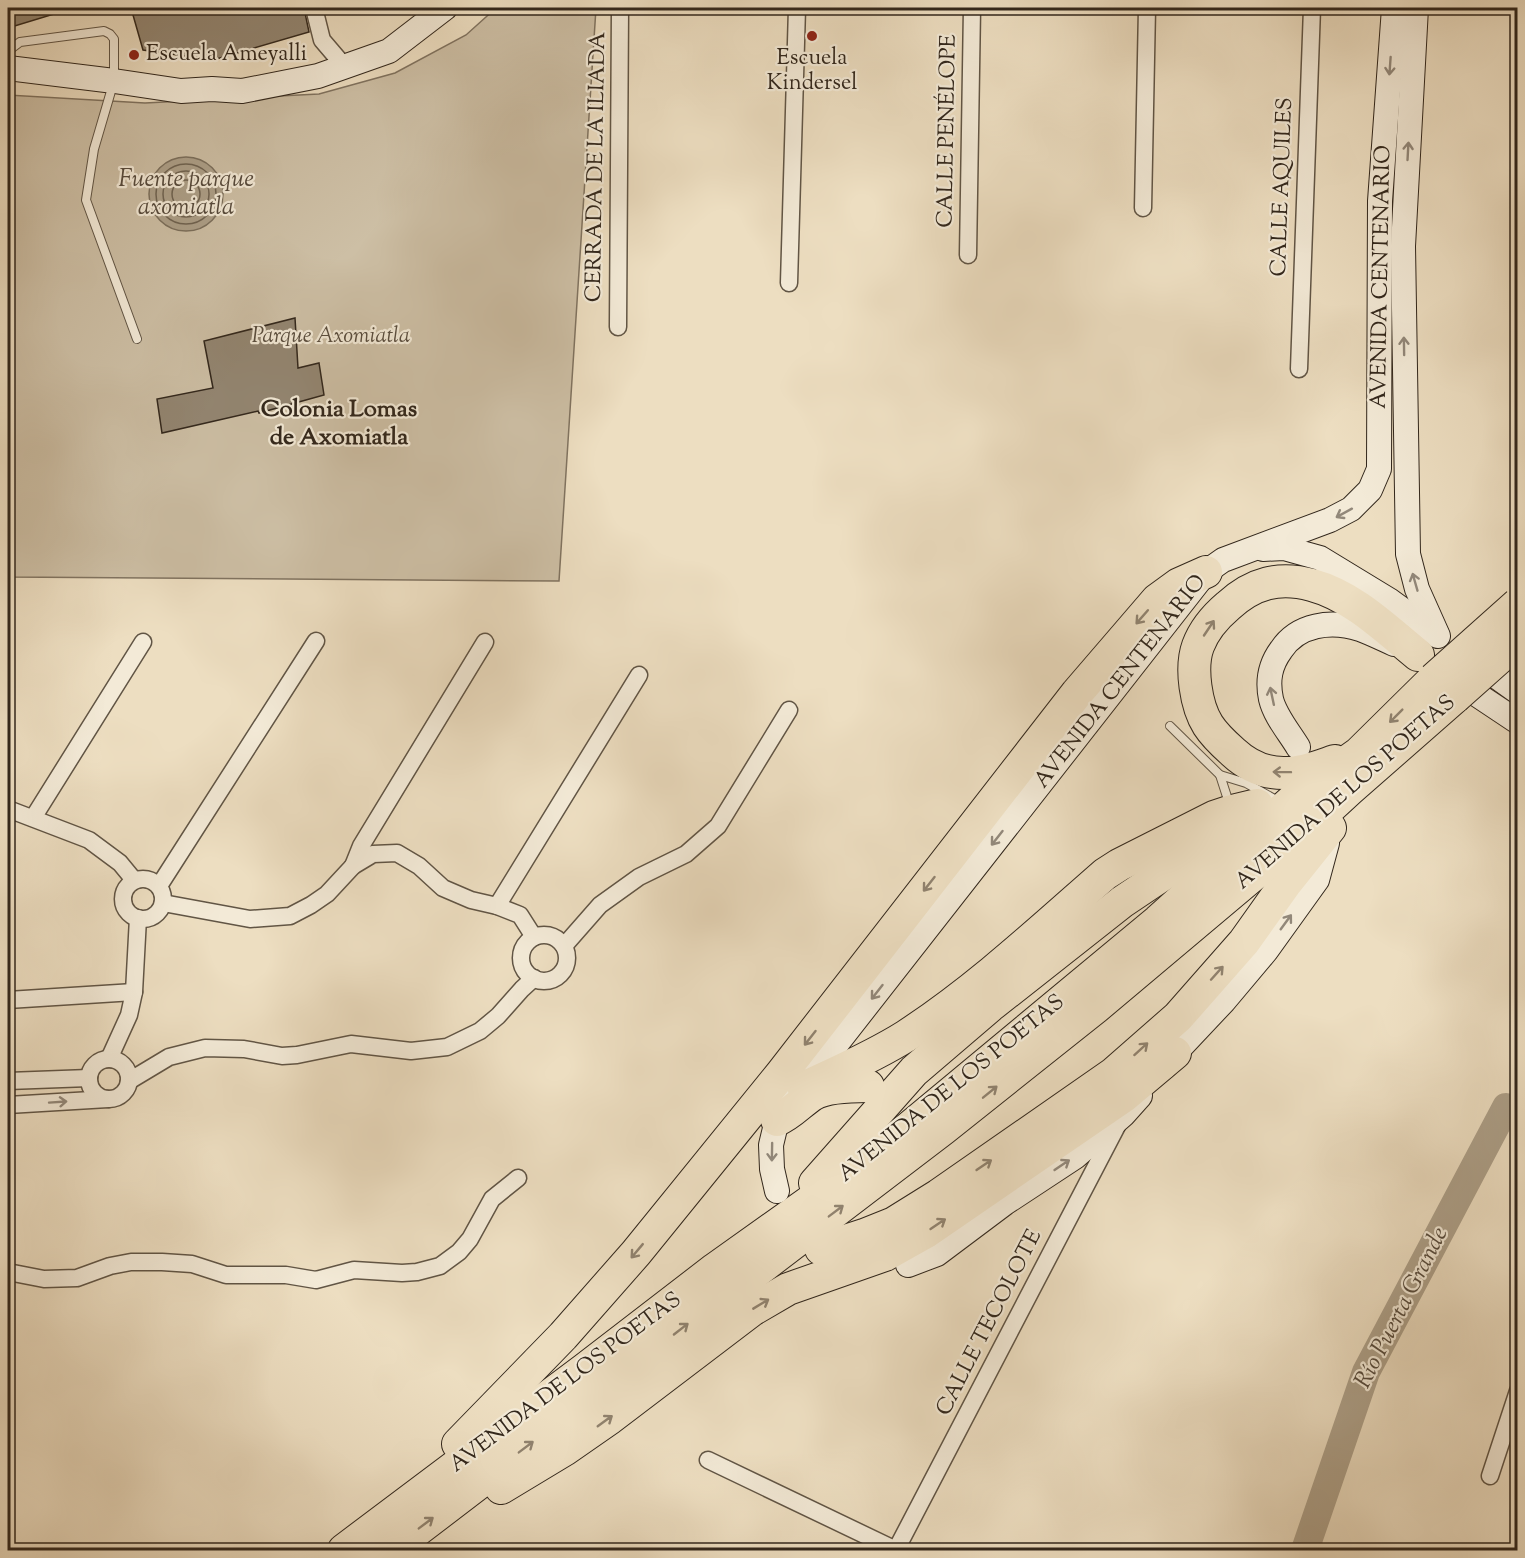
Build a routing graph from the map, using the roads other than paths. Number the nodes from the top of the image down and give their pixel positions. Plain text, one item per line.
1 (314, 8) edge
2 (445, 8) edge
3 (620, 8) edge
4 (796, 8) edge
5 (972, 8) edge
6 (1147, 8) edge
7 (1312, 8) edge
8 (1394, 8) edge
9 (1416, 8) edge
10 (8, 51) edge
11 (345, 67) junction
12 (8, 68) edge
13 (114, 81) junction
14 (1143, 208) dead end
15 (968, 255) dead end
16 (789, 283) dead end
17 (618, 327) dead end
18 (137, 339) dead end
19 (1299, 369) dead end
20 (1405, 374) junction
21 (1379, 376) junction
22 (1254, 549) junction
23 (1206, 572) junction
24 (1518, 604) edge
25 (316, 641) dead end
26 (1518, 641) edge
27 (143, 642) dead end
28 (485, 642) dead end
29 (1436, 667) junction
30 (639, 675) dead end
31 (1518, 692) edge
32 (789, 710) dead end
33 (1063, 711) junction
34 (1518, 722) edge
35 (1170, 726) dead end
36 (1406, 741) junction
37 (1298, 747) dead end
38 (1359, 753) junction
39 (1220, 775) junction
40 (1022, 795) junction
41 (1286, 801) junction
42 (8, 809) edge
43 (33, 818) junction
44 (1210, 825) junction
45 (972, 828) junction
46 (1328, 843) dead end
47 (353, 866) junction
48 (1113, 874) junction
49 (134, 880) junction
50 (159, 886) junction
51 (163, 903) junction
52 (497, 906) junction
53 (138, 918) junction
54 (1071, 920) junction
55 (1144, 925) junction
56 (534, 937) junction
57 (564, 946) junction
58 (1070, 952) junction
59 (534, 978) junction
60 (134, 992) junction
61 (8, 1000) edge
62 (1023, 1007) junction
63 (1175, 1053) junction
64 (109, 1059) junction
65 (923, 1077) dead end
66 (89, 1078) junction
67 (8, 1081) edge
68 (129, 1081) junction
69 (802, 1086) junction
70 (868, 1086) dead end
71 (109, 1098) junction
72 (8, 1105) edge
73 (1123, 1115) junction
74 (777, 1120) junction
75 (518, 1178) dead end
76 (777, 1191) dead end
77 (755, 1231) junction
78 (827, 1251) dead end
79 (908, 1264) dead end
80 (715, 1269) junction
81 (8, 1272) edge
82 (1518, 1391) edge
83 (708, 1460) dead end
84 (1490, 1476) dead end
85 (462, 1496) junction
86 (352, 1545) edge
87 (896, 1550) edge
88 (391, 1551) edge

1 - 11 street
2 - 11 main road
3 - 17 street, CERRADA DE LA ILIADA
4 - 16 street
5 - 15 street, CALLE PENÉLOPE
6 - 14 street
7 - 19 street, CALLE AQUILES
8 -> 21 main road, AVENIDA CENTENARIO
20 -> 9 main road, AVENIDA CENTENARIO
10 - 13 lane
11 - 13 main road
12 - 13 main road
13 - 18 lane
20 - 21 main road
29 -> 20 main road, AVENIDA CENTENARIO
21 -> 22 main road, AVENIDA CENTENARIO
22 - 23 main road, AVENIDA CENTENARIO
22 - 29 main road
23 -> 33 highway
23 - 40 main road, AVENIDA CENTENARIO
24 - 29 highway, AVENIDA DE LOS POETAS, bridge
25 - 50 street
26 - 29 highway, AVENIDA DE LOS POETAS, bridge
27 - 43 street
28 - 47 street
29 - 31 main road
29 - 34 main road
29 - 36 highway, AVENIDA DE LOS POETAS
37 -> 29 main road
29 -> 38 highway, AVENIDA DE LOS POETAS
38 -> 29 highway
30 - 52 street
32 - 57 street
33 - 40 highway
33 - 45 highway
35 - 39 lane
78 -> 36 highway
85 -> 36 highway, AVENIDA DE LOS POETAS
38 - 41 highway, AVENIDA DE LOS POETAS
39 - 41 lane
39 - 44 lane
40 - 45 highway
40 -> 69 main road, AVENIDA CENTENARIO
41 - 44 highway
41 - 55 highway, AVENIDA DE LOS POETAS
41 - 58 highway
42 - 43 street
43 - 49 street
44 - 48 highway
44 - 54 highway
45 -> 86 highway
63 -> 46 main road
47 - 51 street
47 - 52 street
48 - 54 highway
48 - 69 highway
49 - 50 street
49 - 53 street
50 - 51 street
51 - 53 street
52 - 56 street
53 - 60 street
54 - 77 highway
55 - 62 highway
55 - 80 highway, AVENIDA DE LOS POETAS
56 - 57 street
56 - 59 street
57 - 59 street
58 - 62 highway
58 - 77 highway
59 - 68 street
60 - 61 street
60 - 64 street
62 - 65 highway
63 - 73 main road
85 -> 63 highway
64 - 66 street
64 - 68 street
66 - 67 street
66 - 71 street
68 - 71 street
69 - 74 main road, AVENIDA CENTENARIO
70 - 74 highway
72 -> 71 street
79 -> 73 main road
73 - 87 street, CALLE TECOLOTE
74 -> 76 main road, AVENIDA CENTENARIO
75 - 81 street
77 - 80 highway
80 - 86 highway, AVENIDA DE LOS POETAS
82 - 84 street
83 - 87 street
88 -> 85 highway, AVENIDA DE LOS POETAS

